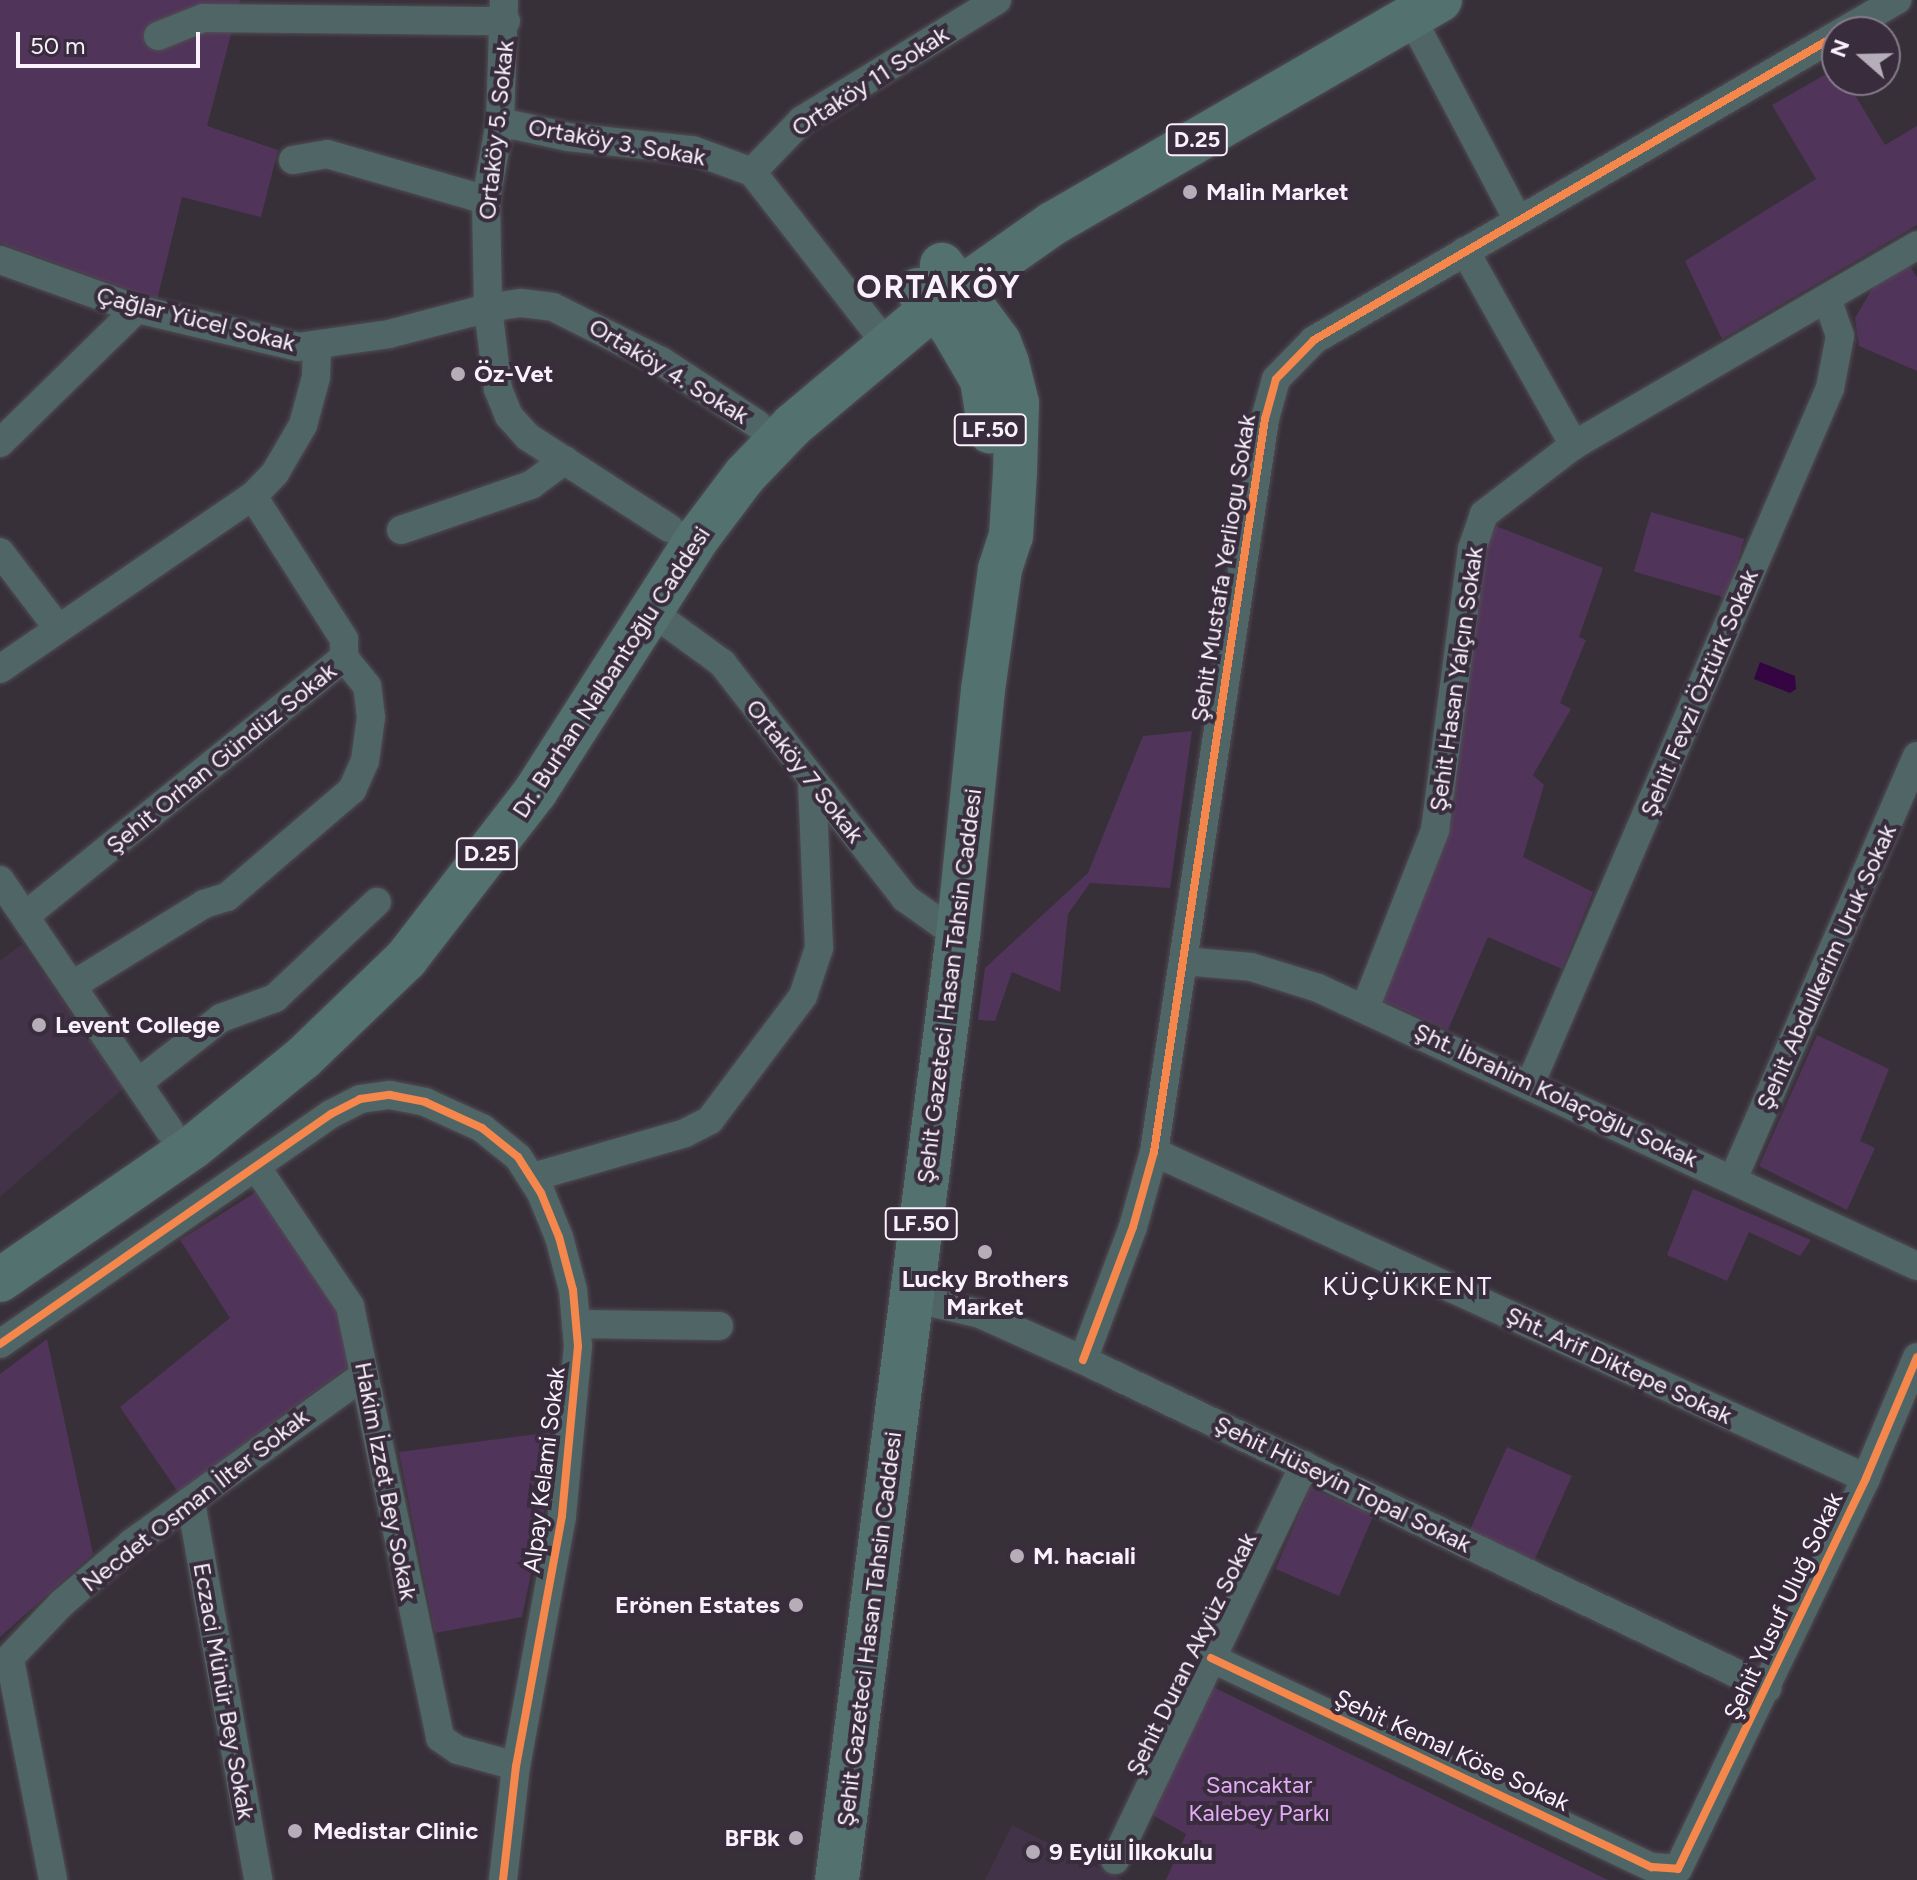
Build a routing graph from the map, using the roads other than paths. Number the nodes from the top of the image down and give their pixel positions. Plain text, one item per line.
1 (997, 0) edge
2 (1897, 0) edge
3 (1412, 6) edge
4 (505, 10) edge
5 (1870, 16) edge
6 (158, 36) dead end
7 (1821, 44) edge
8 (500, 122) junction
9 (293, 160) dead end
10 (752, 172) junction
11 (486, 200) junction
12 (1518, 220) junction
13 (1035, 236) junction
14 (1917, 245) edge
15 (1465, 251) junction
16 (0, 260) edge
17 (937, 287) junction
18 (1827, 299) junction
19 (488, 308) junction
20 (137, 309) junction
21 (879, 333) junction
22 (999, 342) junction
23 (317, 348) junction
24 (757, 424) junction
25 (0, 443) edge
26 (1574, 445) junction
27 (565, 460) junction
28 (253, 496) junction
29 (669, 528) junction
30 (401, 530) dead end
31 (0, 552) edge
32 (1000, 569) junction
33 (648, 609) junction
34 (58, 628) junction
35 (344, 658) junction
36 (0, 669) edge
37 (1917, 756) edge
38 (812, 784) junction
39 (0, 880) edge
40 (377, 902) dead end
41 (25, 916) junction
42 (958, 936) junction
43 (1183, 961) junction
44 (73, 985) junction
45 (1365, 1008) junction
46 (139, 1082) junction
47 (1531, 1082) junction
48 (169, 1130) junction
49 (1154, 1152) junction
50 (257, 1168) junction
51 (533, 1177) junction
52 (1734, 1177) junction
53 (0, 1248) edge
54 (1917, 1266) edge
55 (0, 1280) edge
56 (912, 1298) junction
57 (576, 1324) junction
58 (719, 1326) dead end
59 (0, 1344) edge
60 (1917, 1357) edge
61 (1083, 1360) junction
62 (364, 1375) junction
63 (1304, 1465) junction
64 (1866, 1478) junction
65 (191, 1502) junction
66 (1211, 1658) junction
67 (5, 1664) edge
68 (1767, 1688) junction
69 (516, 1766) junction
70 (1115, 1860) dead end
71 (1678, 1869) joint
72 (53, 1880) edge
73 (258, 1880) edge
74 (503, 1880) edge
75 (837, 1880) edge

1 - 10 street, Ortaköy 11 Sokak
2 - 5 street
3 - 12 street
3 - 13 main road, D.25
3 - 17 main road, D.25
4 - 6 street
4 - 8 street, Ortaköy 5. Sokak
7 - 12 street, Şehit Mustafa Yerliogu Sokak
8 - 10 street, Ortaköy 3. Sokak
8 - 11 street, Ortaköy 5. Sokak
9 - 11 street
10 - 21 street
11 - 19 street, Ortaköy 5. Sokak
12 - 15 street, Şehit Mustafa Yerliogu Sokak
13 - 17 main road, D.25
13 - 22 main road
14 - 18 street, Şehit Hasan Yalçın Sokak
15 - 26 street
15 - 43 street, Şehit Mustafa Yerliogu Sokak
16 - 20 street, Çağlar Yücel Sokak
17 - 21 main road, D.25
17 - 22 main road, Şehit Gazeteci Hasan Tahsin Caddesi / LF.50
17 - 32 main road, Şehit Gazeteci Hasan Tahsin Caddesi / LF.50
18 - 26 street, Şehit Hasan Yalçın Sokak
18 - 47 street, Şehit Fevzi Öztürk Sokak
19 - 23 street, Çağlar Yücel Sokak
19 - 24 street, Ortaköy 4. Sokak
19 - 27 street, Ortaköy 5. Sokak
20 - 23 street, Çağlar Yücel Sokak
20 - 25 street
21 - 24 main road, Dr. Burhan Nalbantoğlu Caddesi / D.25
21 - 33 main road, Dr. Burhan Nalbantoğlu Caddesi / D.25
22 - 32 main road, Şehit Gazeteci Hasan Tahsin Caddesi / LF.50
23 - 28 street
24 - 29 main road, Dr. Burhan Nalbantoğlu Caddesi / D.25
26 - 45 street, Şehit Hasan Yalçın Sokak
27 - 29 street, Ortaköy 5. Sokak
27 - 30 street
28 - 34 street
28 - 35 street, Şehit Orhan Gündüz Sokak
29 - 48 main road, Dr. Burhan Nalbantoğlu Caddesi / D.25
31 - 34 street
32 - 42 main road, Şehit Gazeteci Hasan Tahsin Caddesi / LF.50
33 - 38 street, Ortaköy 7 Sokak
33 - 55 main road, Dr. Burhan Nalbantoğlu Caddesi / D.25
34 - 36 street
35 - 41 street, Şehit Orhan Gündüz Sokak
35 - 44 street
37 - 52 street, Şehit Abdulkerim Uruk Sokak
38 - 42 street, Ortaköy 7 Sokak
38 - 51 street
39 - 41 street
40 - 46 street
41 - 44 street
42 - 56 main road, Şehit Gazeteci Hasan Tahsin Caddesi / LF.50
43 - 45 street, Şht. İbrahim Kolaçoğlu Sokak
43 - 49 street, Şehit Mustafa Yerliogu Sokak
44 - 46 street
45 - 47 street, Şht. İbrahim Kolaçoğlu Sokak
46 - 48 street
47 - 52 street, Şht. İbrahim Kolaçoğlu Sokak
48 - 53 main road, Dr. Burhan Nalbantoğlu Caddesi / D.25
49 - 61 street, Şehit Mustafa Yerliogu Sokak
49 - 64 street, Şht. Arif Diktepe Sokak
50 - 51 street, Alpay Kelami Sokak
50 - 59 street, Alpay Kelami Sokak
50 - 62 street, Hakim İzzet Bey Sokak
51 - 57 street, Alpay Kelami Sokak
52 - 54 street, Şht. İbrahim Kolaçoğlu Sokak
56 - 61 street, Şehit Hüseyin Topal Sokak
56 - 75 main road, Şehit Gazeteci Hasan Tahsin Caddesi / LF.50
57 - 58 street
57 - 69 street, Alpay Kelami Sokak
60 - 64 street, Şehit Yusuf Uluğ Sokak
61 - 63 street, Şehit Hüseyin Topal Sokak
62 - 65 street, Necdet Osman İlter Sokak
62 - 69 street, Hakim İzzet Bey Sokak
63 - 66 street, Şehit Duran Akyüz Sokak
63 - 68 street, Şehit Hüseyin Topal Sokak
64 - 68 street, Şehit Yusuf Uluğ Sokak
65 - 67 street, Necdet Osman İlter Sokak
65 - 73 street, Eczaci Münür Bey Sokak
66 - 70 street, Şehit Duran Akyüz Sokak
66 - 71 street, Şehit Kemal Köse Sokak
67 - 72 street
68 - 71 street, Şehit Yusuf Uluğ Sokak
69 - 74 street, Alpay Kelami Sokak

